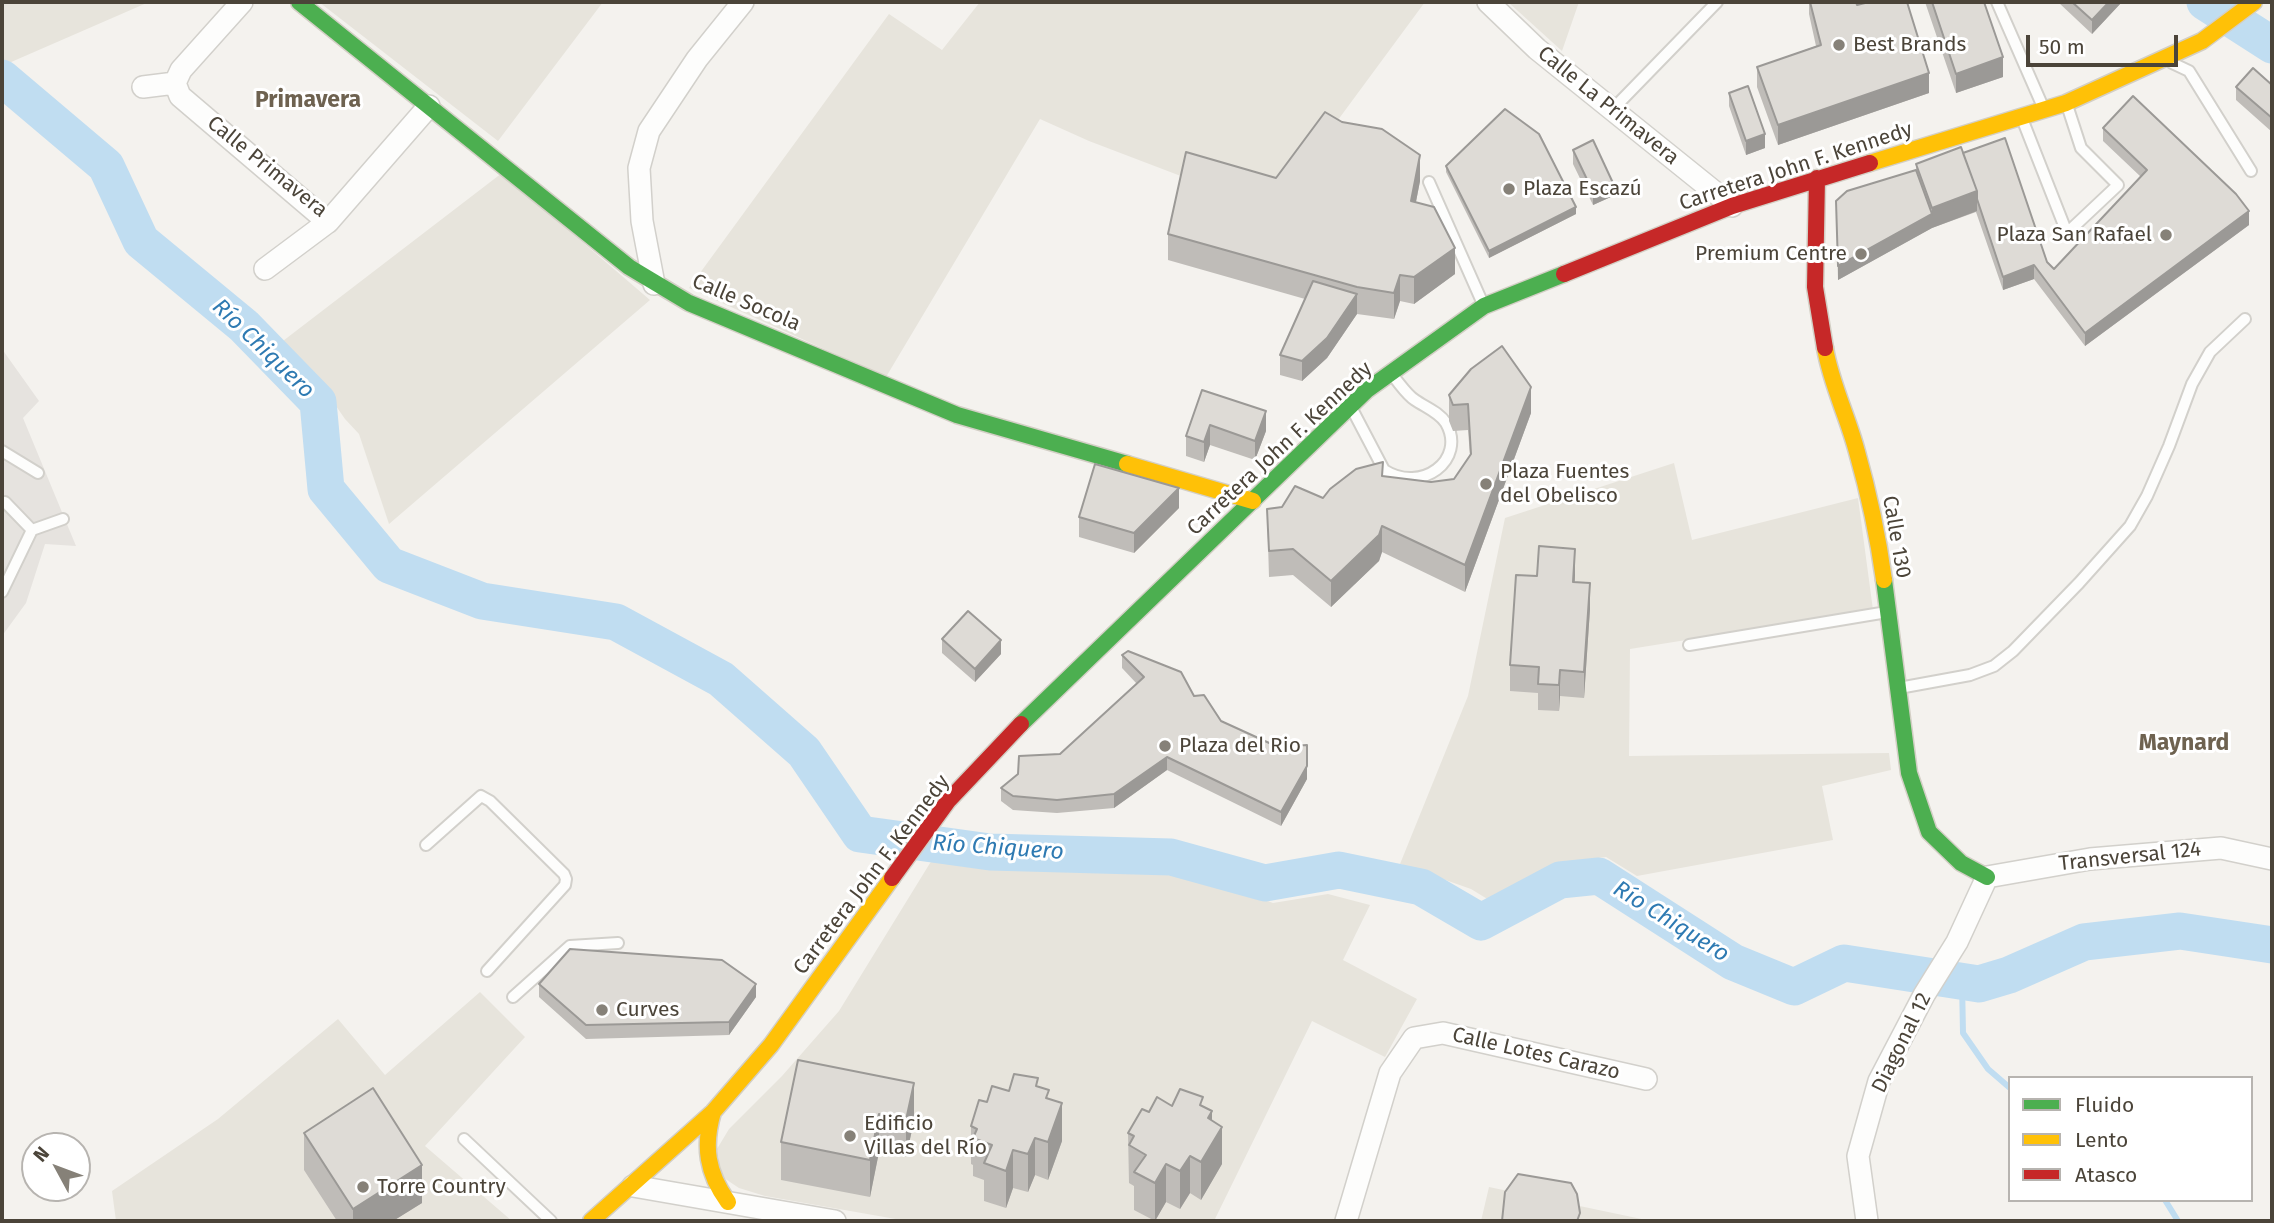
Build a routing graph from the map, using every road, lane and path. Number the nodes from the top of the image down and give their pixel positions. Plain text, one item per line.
1 (242, 2) edge
2 (299, 2) edge
3 (743, 2) edge
4 (1488, 2) edge
5 (1717, 2) edge
6 (1997, 2) edge
7 (2265, 2) edge
8 (2248, 6) edge
9 (2272, 7) edge
10 (2197, 43) junction
11 (2162, 59) junction
12 (2189, 72) junction
13 (175, 83) junction
14 (144, 87) dead end
15 (2066, 103) junction
16 (429, 106) junction
17 (1612, 110) junction
18 (2045, 110) junction
19 (2021, 118) junction
20 (2251, 171) dead end
21 (1817, 178) junction
22 (1429, 182) dead end
23 (1732, 206) junction
24 (328, 222) junction
25 (265, 269) dead end
26 (653, 284) junction
27 (1484, 306) junction
28 (2245, 319) dead end
29 (1391, 373) junction
30 (1351, 406) junction
31 (2, 451) edge
32 (38, 473) dead end
33 (1253, 501) junction
34 (2, 502) edge
35 (63, 519) dead end
36 (33, 530) junction
37 (2, 592) edge
38 (1887, 612) junction
39 (1689, 645) dead end
40 (1898, 688) junction
41 (426, 845) dead end
42 (2272, 859) edge
43 (1987, 877) junction
44 (618, 943) dead end
45 (487, 971) dead end
46 (513, 997) dead end
47 (1646, 1079) dead end
48 (713, 1112) junction
49 (464, 1139) dead end
50 (632, 1186) junction
51 (728, 1202) junction
52 (551, 1221) edge
53 (591, 1221) edge
54 (835, 1221) edge
55 (1346, 1221) edge
56 (1867, 1221) edge

1 - 13 street
2 - 16 main road, Calle Socola
3 - 26 street
4 - 17 street, Calle La Primavera
5 - 17 lane
6 - 18 lane
7 - 9 street
8 - 10 main road, Carretera John F. Kennedy
10 - 11 main road, Carretera John F. Kennedy
10 - 12 lane
11 - 12 lane
11 - 15 main road, Carretera John F. Kennedy
12 - 20 lane
13 - 14 street
13 - 24 street, Calle Primavera
15 - 18 main road, Carretera John F. Kennedy
15 - 19 lane
16 - 24 street, Calle Primavera
16 - 26 main road, Calle Socola
17 - 23 street, Calle La Primavera
18 - 19 main road, Carretera John F. Kennedy
19 - 21 main road, Carretera John F. Kennedy
21 - 23 main road, Carretera John F. Kennedy
21 - 38 main road, Calle 130
22 - 27 lane
23 - 27 main road, Carretera John F. Kennedy
24 - 25 street
26 - 33 main road, Calle Socola
27 - 29 main road, Carretera John F. Kennedy
28 - 40 lane
29 - 30 main road, Carretera John F. Kennedy
29 - 30 lane
30 - 33 main road, Carretera John F. Kennedy
31 - 32 lane
33 - 48 main road, Carretera John F. Kennedy
34 - 36 lane
35 - 36 lane
36 - 37 lane
38 - 39 lane
38 - 40 main road, Calle 130
40 - 43 main road, Calle 130
41 - 45 lane
42 - 43 street, Transversal 124
43 - 56 street, Diagonal 12
44 - 46 lane
47 - 55 street, Calle Lotes Carazo
48 - 50 main road, Carretera John F. Kennedy
48 - 51 main road
49 - 52 lane
50 - 51 street
50 - 53 main road, Carretera John F. Kennedy
51 - 54 street

